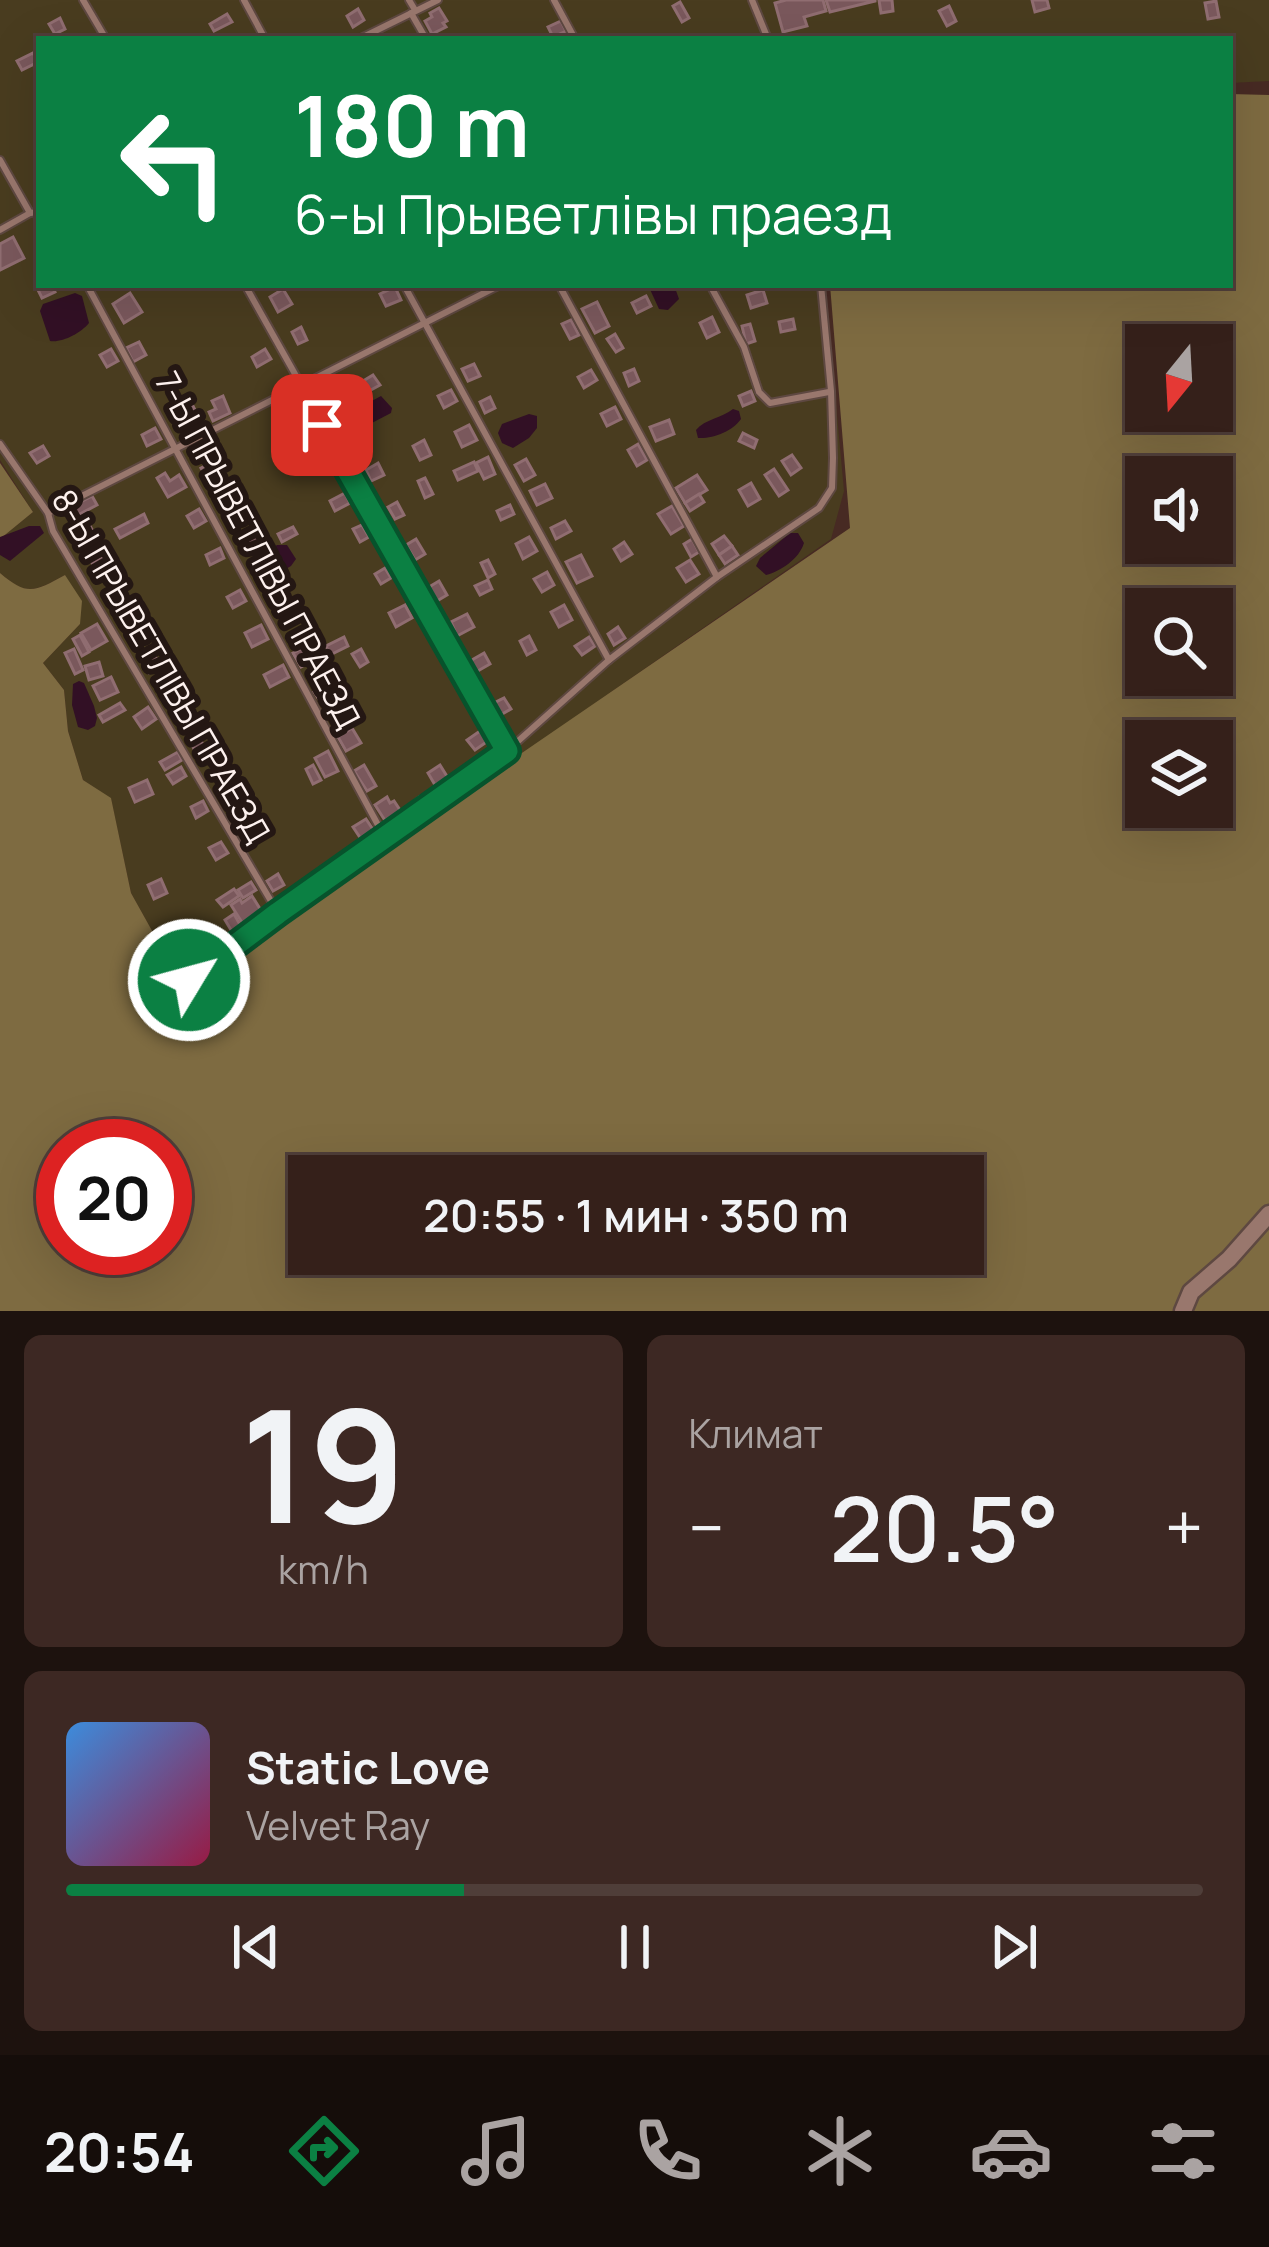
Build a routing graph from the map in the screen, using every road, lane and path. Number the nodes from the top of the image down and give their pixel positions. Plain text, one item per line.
1 (83, 0) edge
2 (244, 0) edge
3 (409, 0) edge
4 (438, 0) edge
5 (554, 0) edge
6 (752, 0) edge
7 (413, 11) junction
8 (104, 36) edge
9 (263, 36) edge
10 (364, 36) edge
11 (424, 36) edge
12 (573, 36) edge
13 (767, 36) edge
14 (0, 160) edge
15 (35, 213) edge
16 (0, 230) edge
17 (89, 288) edge
18 (247, 288) edge
19 (406, 288) edge
20 (494, 288) edge
21 (561, 288) edge
22 (712, 288) edge
23 (821, 288) edge
24 (426, 324) junction
25 (299, 384) junction
26 (831, 392) junction
27 (0, 444) edge
28 (176, 446) junction
29 (48, 513) junction
30 (717, 577) junction
31 (609, 660) junction
32 (507, 751) junction
33 (386, 838) junction
34 (278, 913) junction
35 (189, 980) dead end
36 (1269, 1214) edge
37 (1183, 1311) edge

1 - 8 lane
2 - 9 lane
3 - 7 lane
4 - 7 lane
5 - 12 lane
6 - 13 lane
7 - 10 lane
7 - 11 lane
14 - 15 lane
15 - 16 lane
17 - 28 lane, 7-Ы ПРЫВЕТЛІВЫ ПРАЕЗД
18 - 25 lane
19 - 24 lane
20 - 24 lane
21 - 30 lane
22 - 26 lane
23 - 26 lane
24 - 25 lane
24 - 31 lane
25 - 28 lane
25 - 32 lane
26 - 30 lane
27 - 29 lane, 8-Ы ПРЫВЕТЛІВЫ ПРАЕЗД
28 - 29 lane
28 - 33 lane, 7-Ы ПРЫВЕТЛІВЫ ПРАЕЗД
29 - 34 lane, 8-Ы ПРЫВЕТЛІВЫ ПРАЕЗД
30 - 31 lane
31 - 32 lane
32 - 33 lane
33 - 34 lane
34 - 35 lane
36 - 37 street

